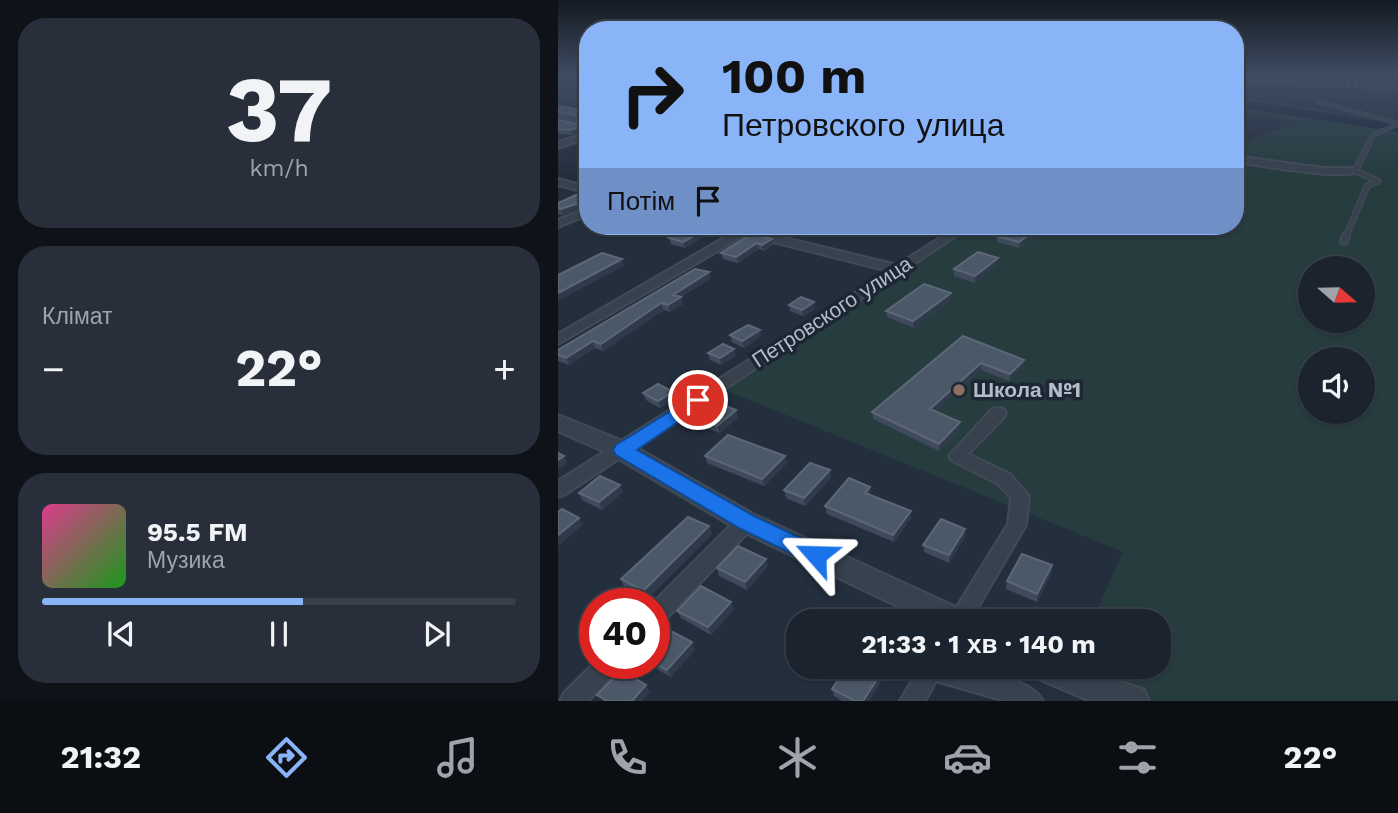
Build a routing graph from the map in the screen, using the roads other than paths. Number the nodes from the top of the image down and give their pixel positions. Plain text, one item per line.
1 (1342, 109) edge
2 (558, 120) edge
3 (579, 124) edge
4 (1397, 124) edge
5 (579, 138) edge
6 (558, 145) edge
7 (1244, 160) edge
8 (1355, 171) junction
9 (558, 182) edge
10 (579, 188) edge
11 (579, 215) edge
12 (558, 224) edge
13 (736, 235) edge
14 (773, 235) edge
15 (952, 235) edge
16 (1344, 241) dead end
17 (897, 269) junction
18 (558, 340) edge
19 (998, 413) dead end
20 (558, 422) edge
21 (622, 450) junction
22 (558, 490) edge
23 (746, 522) junction
24 (670, 600) edge
25 (932, 609) edge
26 (965, 609) edge
27 (593, 679) edge
28 (925, 679) edge
29 (970, 679) edge
30 (1075, 679) edge
31 (572, 701) edge
32 (912, 701) edge
33 (1031, 701) edge
34 (1133, 701) edge

1 - 4 lane
2 - 3 street
4 - 8 lane
5 - 6 street
7 - 8 street
8 - 16 lane
9 - 10 street
11 - 12 street
13 - 18 street
14 - 17 street
15 - 17 street, Петровского улица
17 - 21 street, Петровского улица
19 - 26 street
20 - 21 street
21 - 22 street, Петровского улица
21 - 23 street
23 - 24 street
23 - 25 street
27 - 31 street
28 - 32 street
29 - 33 street
30 - 34 street

